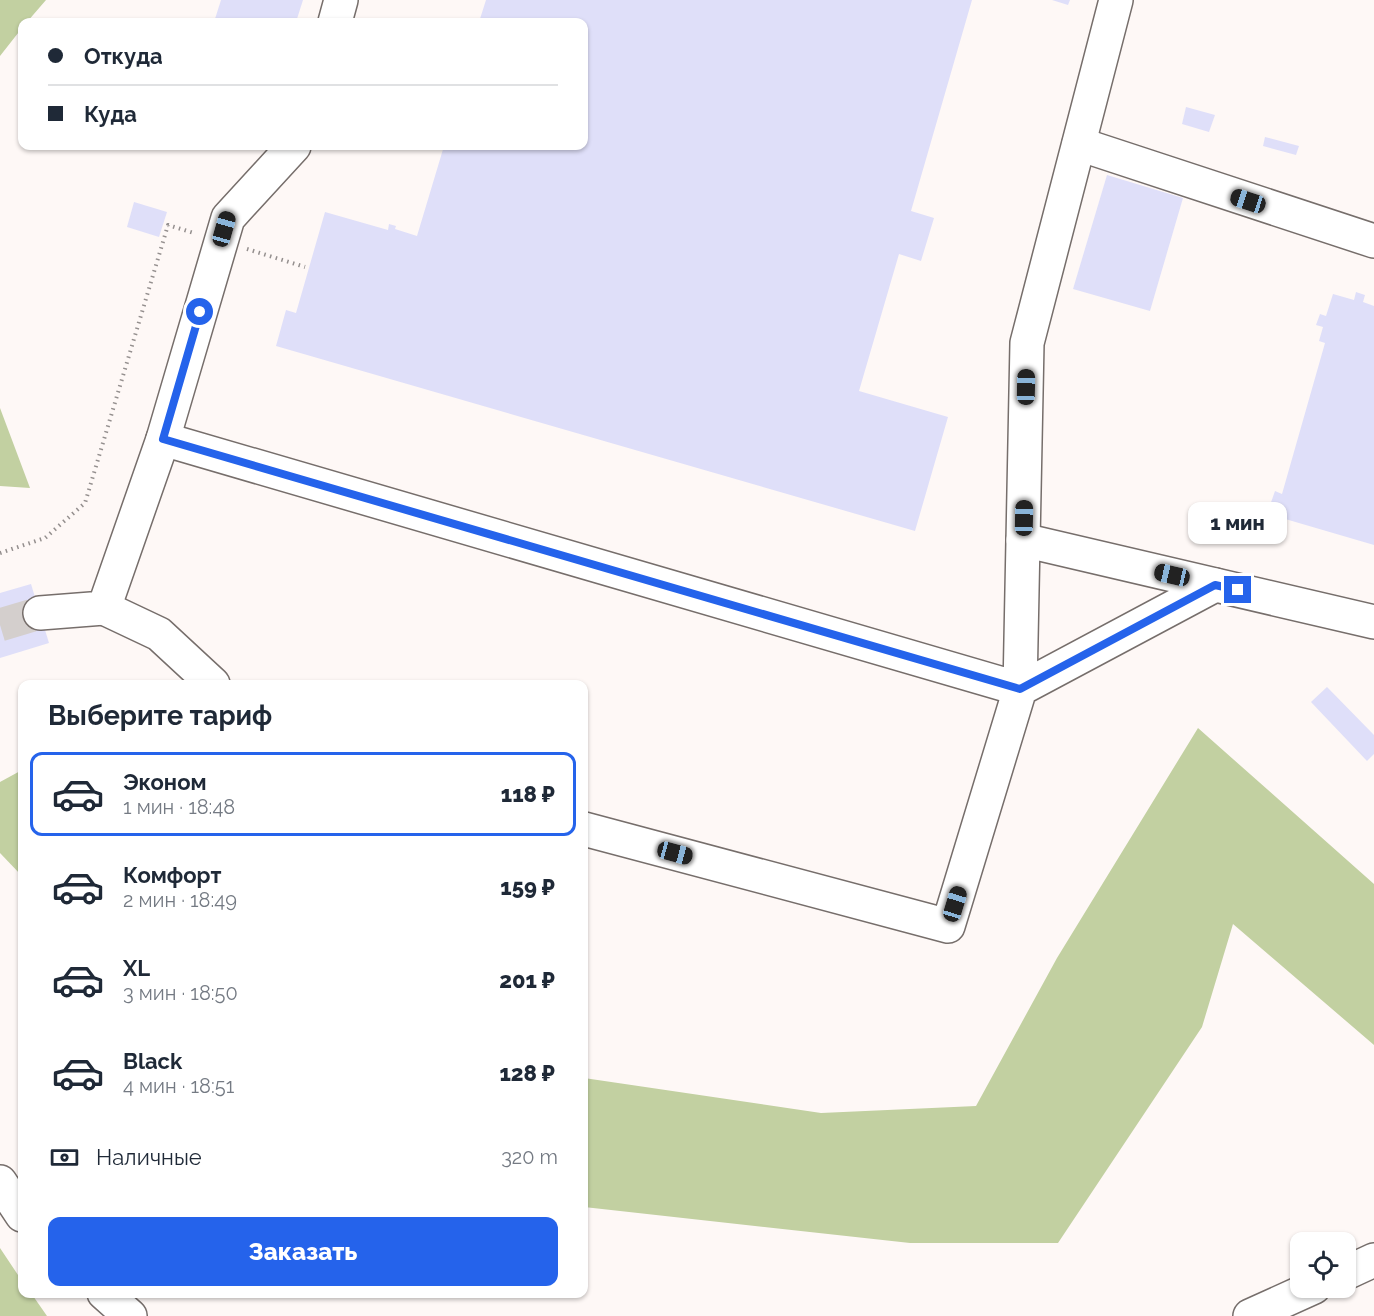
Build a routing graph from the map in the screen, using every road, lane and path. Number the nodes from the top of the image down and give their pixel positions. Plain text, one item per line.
1 (341, 0) edge
2 (1116, 0) edge
3 (336, 18) edge
4 (1079, 144) junction
5 (290, 150) edge
6 (221, 241) junction
7 (1374, 241) edge
8 (305, 267) dead end
9 (163, 439) junction
10 (1023, 540) junction
11 (0, 553) edge
12 (1215, 585) junction
13 (104, 608) junction
14 (40, 613) tunnel mouth
15 (1374, 622) edge
16 (209, 680) edge
17 (1020, 689) junction
18 (588, 830) edge
19 (0, 1182) edge
20 (18, 1209) edge
21 (1374, 1260) edge
22 (1356, 1268) edge
23 (110, 1298) edge
24 (1290, 1298) edge
25 (130, 1316) edge
26 (1250, 1316) edge

1 - 3 lane
2 - 4 lane
4 - 7 lane
4 - 10 lane
5 - 6 lane
6 - 8 path
6 - 9 lane
6 - 11 path
9 - 13 lane
9 - 17 lane
10 - 12 lane
10 - 17 lane
12 - 15 lane
12 - 17 lane
13 - 14 lane
13 - 16 lane
17 - 18 lane
19 - 20 lane
21 - 22 lane
23 - 25 lane
24 - 26 lane

